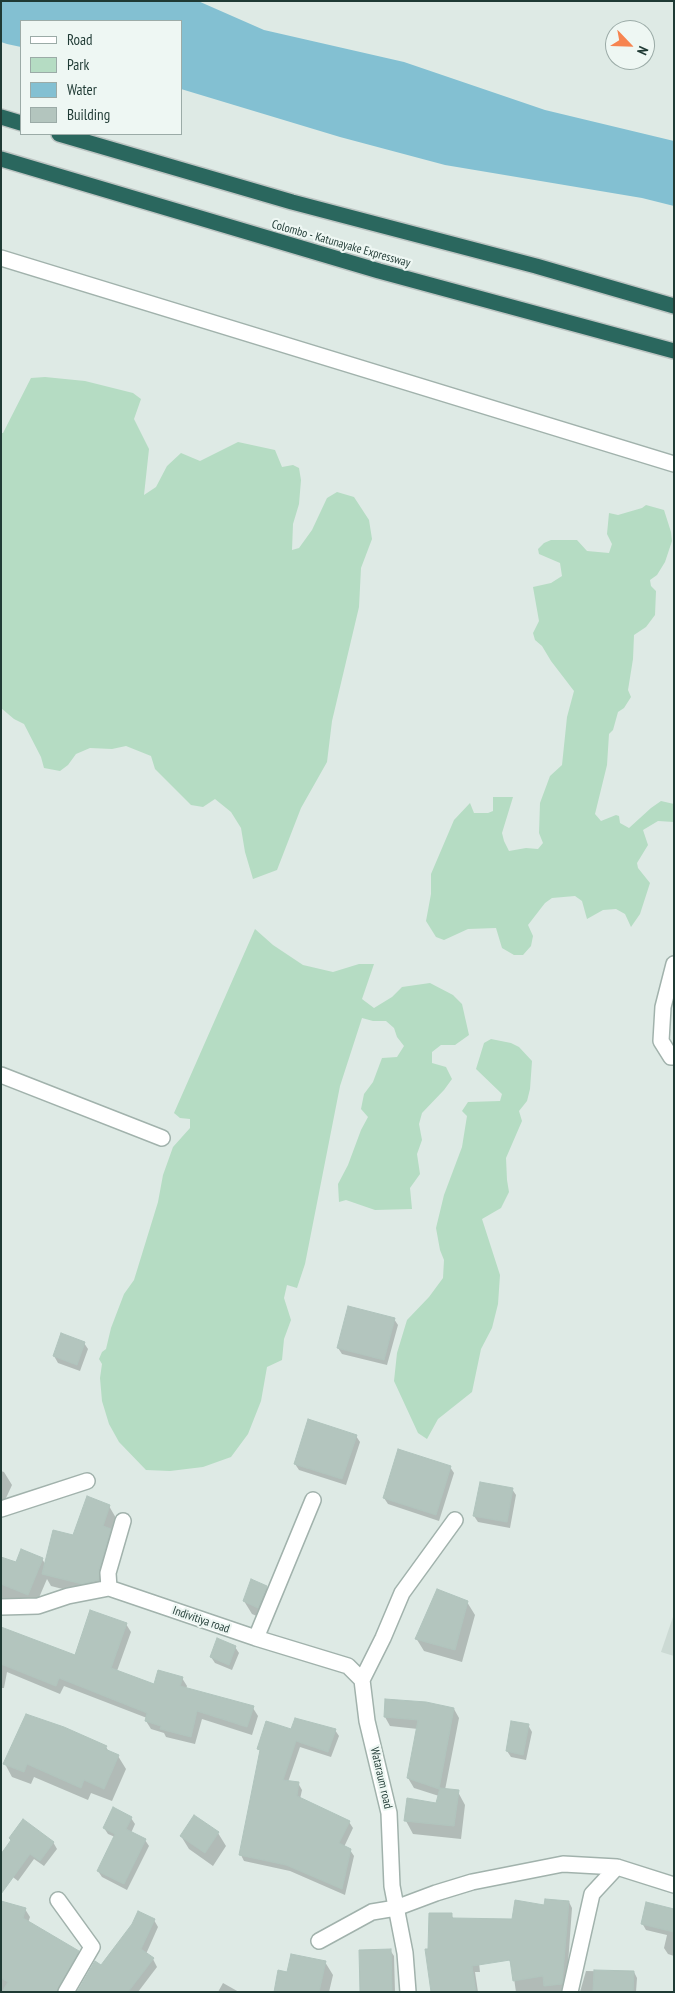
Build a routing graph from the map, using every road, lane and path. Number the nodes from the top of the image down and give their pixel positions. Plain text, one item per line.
1 (1, 117) edge
2 (20, 123) edge
3 (62, 135) edge
4 (1, 159) edge
5 (1, 258) edge
6 (674, 306) edge
7 (674, 350) edge
8 (674, 464) edge
9 (674, 964) edge
10 (672, 979) edge
11 (674, 1057) edge
12 (1, 1075) edge
13 (162, 1138) dead end
14 (87, 1481) dead end
15 (313, 1500) dead end
16 (1, 1509) edge
17 (455, 1520) dead end
18 (123, 1521) dead end
19 (109, 1588) junction
20 (1, 1607) edge
21 (256, 1638) junction
22 (362, 1680) junction
23 (617, 1866) junction
24 (674, 1886) edge
25 (58, 1900) dead end
26 (396, 1908) junction
27 (319, 1941) dead end
28 (66, 1992) edge
29 (408, 1992) edge
30 (570, 1992) edge

1 - 2 highway
3 - 6 highway
4 - 7 highway, Colombo - Katunayake Expressway
5 - 8 street
9 - 10 street
10 - 11 street
12 - 13 street
14 - 16 street
15 - 21 street
17 - 22 street
18 - 19 street
19 - 20 street, Indivitiya road
19 - 21 street, Indivitiya road
21 - 22 street
22 - 26 street, Wataraum road
23 - 24 street
23 - 26 street
23 - 30 street
25 - 28 street
26 - 27 street
26 - 29 street, Wataraum road

